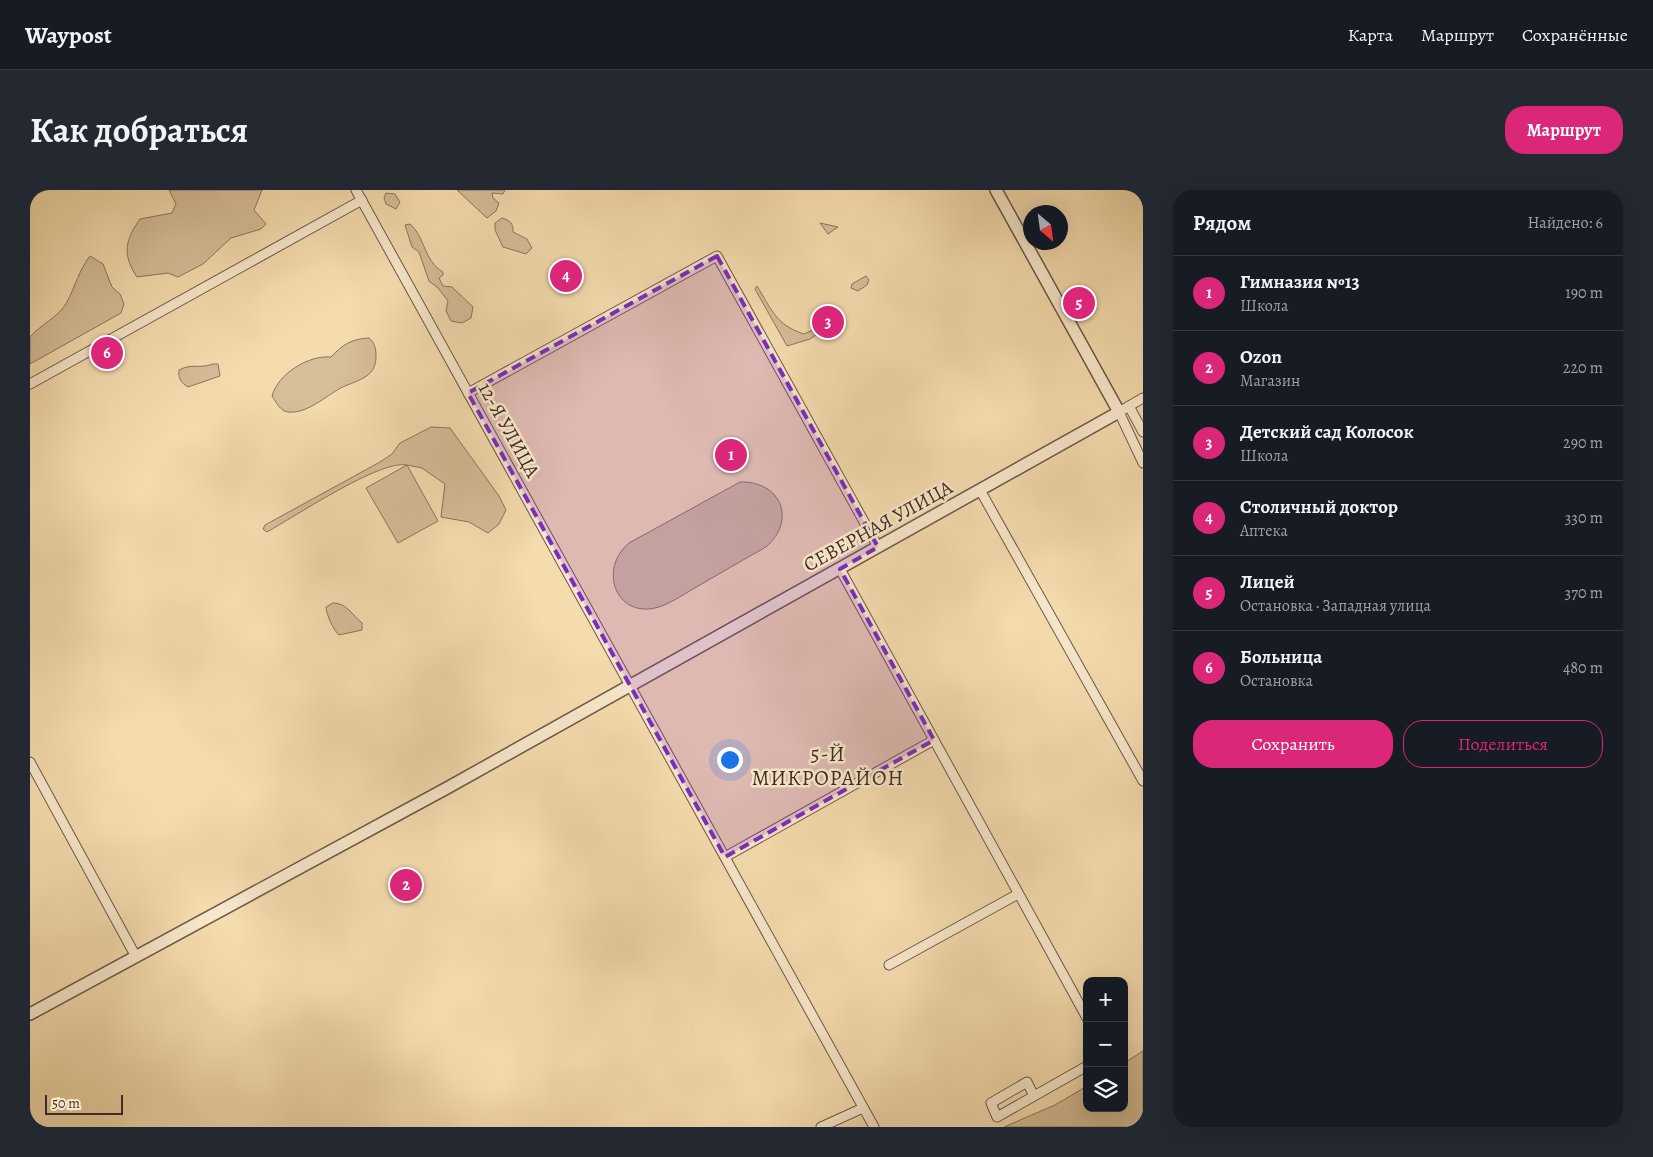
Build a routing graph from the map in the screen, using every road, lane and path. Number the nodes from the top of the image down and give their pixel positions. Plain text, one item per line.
1 (356, 190) edge
2 (996, 190) edge
3 (362, 200) junction
4 (30, 384) edge
5 (468, 393) junction
6 (1143, 398) edge
7 (1129, 406) junction
8 (1119, 412) junction
9 (1143, 432) edge
10 (1143, 464) edge
11 (980, 490) junction
12 (878, 547) junction
13 (840, 569) junction
14 (631, 686) junction
15 (934, 740) junction
16 (30, 762) edge
17 (1143, 781) edge
18 (725, 857) junction
19 (1018, 894) junction
20 (135, 955) junction
21 (889, 965) dead end
22 (1083, 1011) edge
23 (30, 1014) edge
24 (1085, 1067) edge
25 (1034, 1096) junction
26 (863, 1108) junction
27 (821, 1127) edge
28 (874, 1127) edge

1 - 3 street, 12-Я УЛИЦА
2 - 8 street
3 - 4 street
3 - 5 street, 12-Я УЛИЦА
5 - 12 street
5 - 14 street, 12-Я УЛИЦА
6 - 7 street, СЕВЕРНАЯ УЛИЦА
7 - 8 street, СЕВЕРНАЯ УЛИЦА
7 - 9 street
8 - 10 street
8 - 11 street, СЕВЕРНАЯ УЛИЦА
11 - 12 street, СЕВЕРНАЯ УЛИЦА
11 - 17 street
12 - 13 street, СЕВЕРНАЯ УЛИЦА
13 - 14 street, СЕВЕРНАЯ УЛИЦА
13 - 15 street
14 - 18 street, 12-Я УЛИЦА
14 - 20 street, СЕВЕРНАЯ УЛИЦА
15 - 18 street
15 - 19 street
16 - 20 street
18 - 26 street, 12-Я УЛИЦА
19 - 21 street
19 - 22 street
20 - 23 street, СЕВЕРНАЯ УЛИЦА
24 - 25 street
25 - 25 street
26 - 27 street
26 - 28 street, 12-Я УЛИЦА

